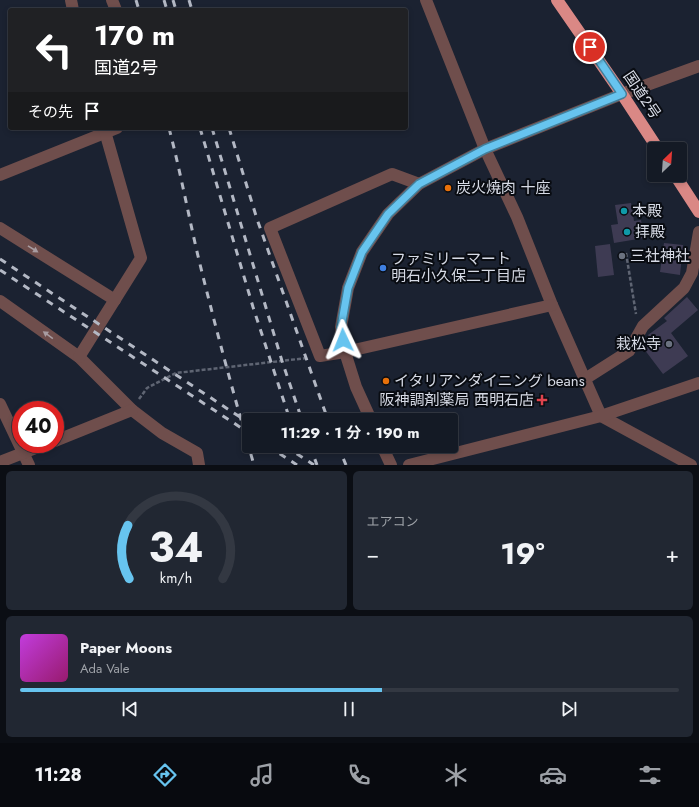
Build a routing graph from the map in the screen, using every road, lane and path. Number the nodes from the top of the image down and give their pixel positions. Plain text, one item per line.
1 (426, 0) edge
2 (557, 0) edge
3 (699, 66) edge
4 (622, 94) junction
5 (105, 130) edge
6 (653, 142) edge
7 (485, 149) junction
8 (0, 175) edge
9 (680, 182) edge
10 (419, 184) junction
11 (699, 212) edge
12 (0, 228) edge
13 (699, 232) edge
14 (626, 253) dead end
15 (114, 300) junction
16 (0, 301) edge
17 (552, 305) junction
18 (639, 333) junction
19 (345, 352) junction
20 (320, 356) junction
21 (79, 358) junction
22 (585, 379) junction
23 (699, 383) edge
24 (0, 404) edge
25 (132, 410) junction
26 (368, 413) edge
27 (601, 416) junction
28 (12, 428) edge
29 (64, 436) edge
30 (24, 453) joint
31 (385, 453) edge
32 (0, 462) edge
33 (29, 465) edge
34 (199, 465) edge
35 (391, 465) edge
36 (409, 465) edge
37 (691, 465) edge

1 - 7 street
2 - 4 highway, 国道2号
3 - 4 street
4 - 6 highway, 国道2号
4 - 7 street
5 - 8 street
5 - 15 street
7 - 10 street
7 - 17 street
9 - 11 highway
10 - 19 street
10 - 20 street
12 -> 15 street
13 - 18 street
14 - 18 path
15 - 21 street
21 -> 16 street
17 - 19 street
17 - 22 street
18 - 22 street
19 - 20 street
19 - 26 street
20 - 25 path
21 - 25 street
22 - 27 street
23 - 27 street
24 - 28 street
25 - 29 street
25 - 34 street
27 - 36 street
27 - 37 street
30 - 32 street
30 - 33 street
31 - 35 street

